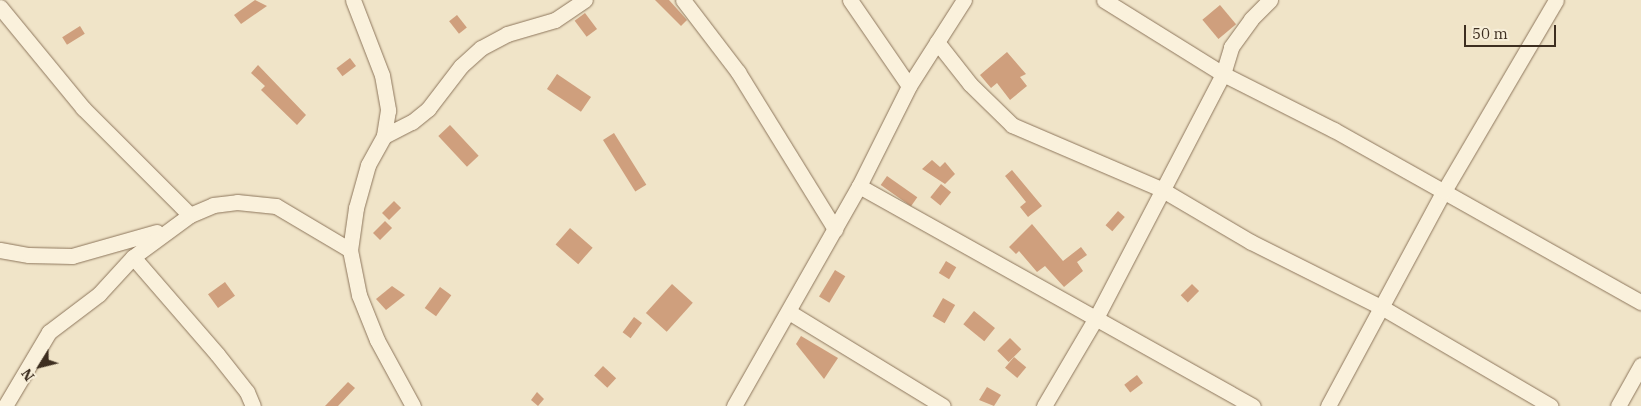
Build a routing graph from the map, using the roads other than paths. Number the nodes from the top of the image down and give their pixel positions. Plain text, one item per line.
1 (353, 0) edge
2 (585, 0) edge
3 (683, 0) edge
4 (850, 0) edge
5 (964, 0) edge
6 (1104, 0) edge
7 (1270, 0) edge
8 (1556, 0) edge
9 (0, 7) edge
10 (938, 42) junction
11 (1223, 74) junction
12 (909, 86) junction
13 (384, 136) junction
14 (858, 186) junction
15 (1161, 189) junction
16 (1444, 191) junction
17 (190, 215) junction
18 (167, 229) junction
19 (835, 230) junction
20 (0, 250) edge
21 (350, 250) junction
22 (133, 257) junction
23 (1641, 302) edge
24 (1383, 308) junction
25 (789, 312) junction
26 (1097, 316) junction
27 (1641, 365) edge
28 (5, 406) edge
29 (253, 406) edge
30 (413, 406) edge
31 (734, 406) edge
32 (943, 406) edge
33 (1044, 406) edge
34 (1253, 406) edge
35 (1328, 406) edge
36 (1551, 406) edge
37 (1618, 406) edge

1 - 13 street
2 - 13 street
3 - 19 street
4 - 12 street
5 - 10 street
6 - 11 street
7 - 11 street
8 - 16 street
9 - 17 street
10 - 12 street
10 - 15 street
11 - 15 street
11 - 16 street
12 - 14 street
13 - 21 street
14 - 19 street
14 - 26 street
15 - 24 street
15 - 26 street
16 - 23 street
16 - 24 street
17 - 18 street
17 - 21 street
18 - 20 street
18 - 22 street
19 - 25 street
21 - 30 street
22 - 28 street
22 - 29 street
24 - 35 street
24 - 36 street
25 - 31 street
25 - 32 street
26 - 33 street
26 - 34 street
27 - 37 street

